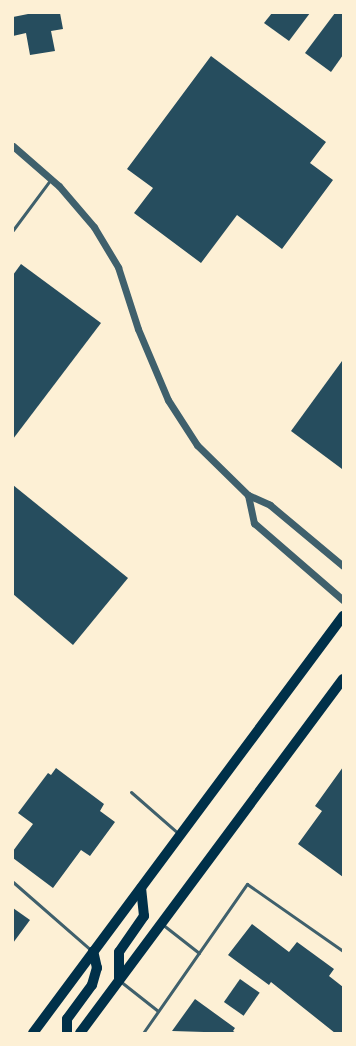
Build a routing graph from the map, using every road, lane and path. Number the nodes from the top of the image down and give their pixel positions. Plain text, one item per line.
1 (13, 146) edge
2 (51, 179) junction
3 (13, 230) edge
4 (248, 495) junction
5 (343, 566) edge
6 (343, 600) edge
7 (343, 616) edge
8 (343, 679) edge
9 (131, 792) dead end
10 (180, 834) junction
11 (13, 882) edge
12 (141, 888) junction
13 (161, 923) junction
14 (93, 951) junction
15 (343, 951) edge
16 (199, 953) junction
17 (119, 980) junction
18 (158, 1011) junction
19 (33, 1033) edge
20 (66, 1033) edge
21 (80, 1033) edge
22 (143, 1033) edge

1 - 2 street
2 - 3 lane
2 - 4 street
4 - 5 street
4 - 6 street
7 - 10 main road
8 - 13 main road
9 - 10 lane
10 - 12 main road
11 - 14 lane
12 - 14 main road
12 - 17 main road
13 - 16 lane
13 - 17 main road
14 - 19 main road
14 - 20 main road
15 - 16 lane
16 - 18 lane
17 - 18 lane
17 - 21 main road
18 - 22 lane

